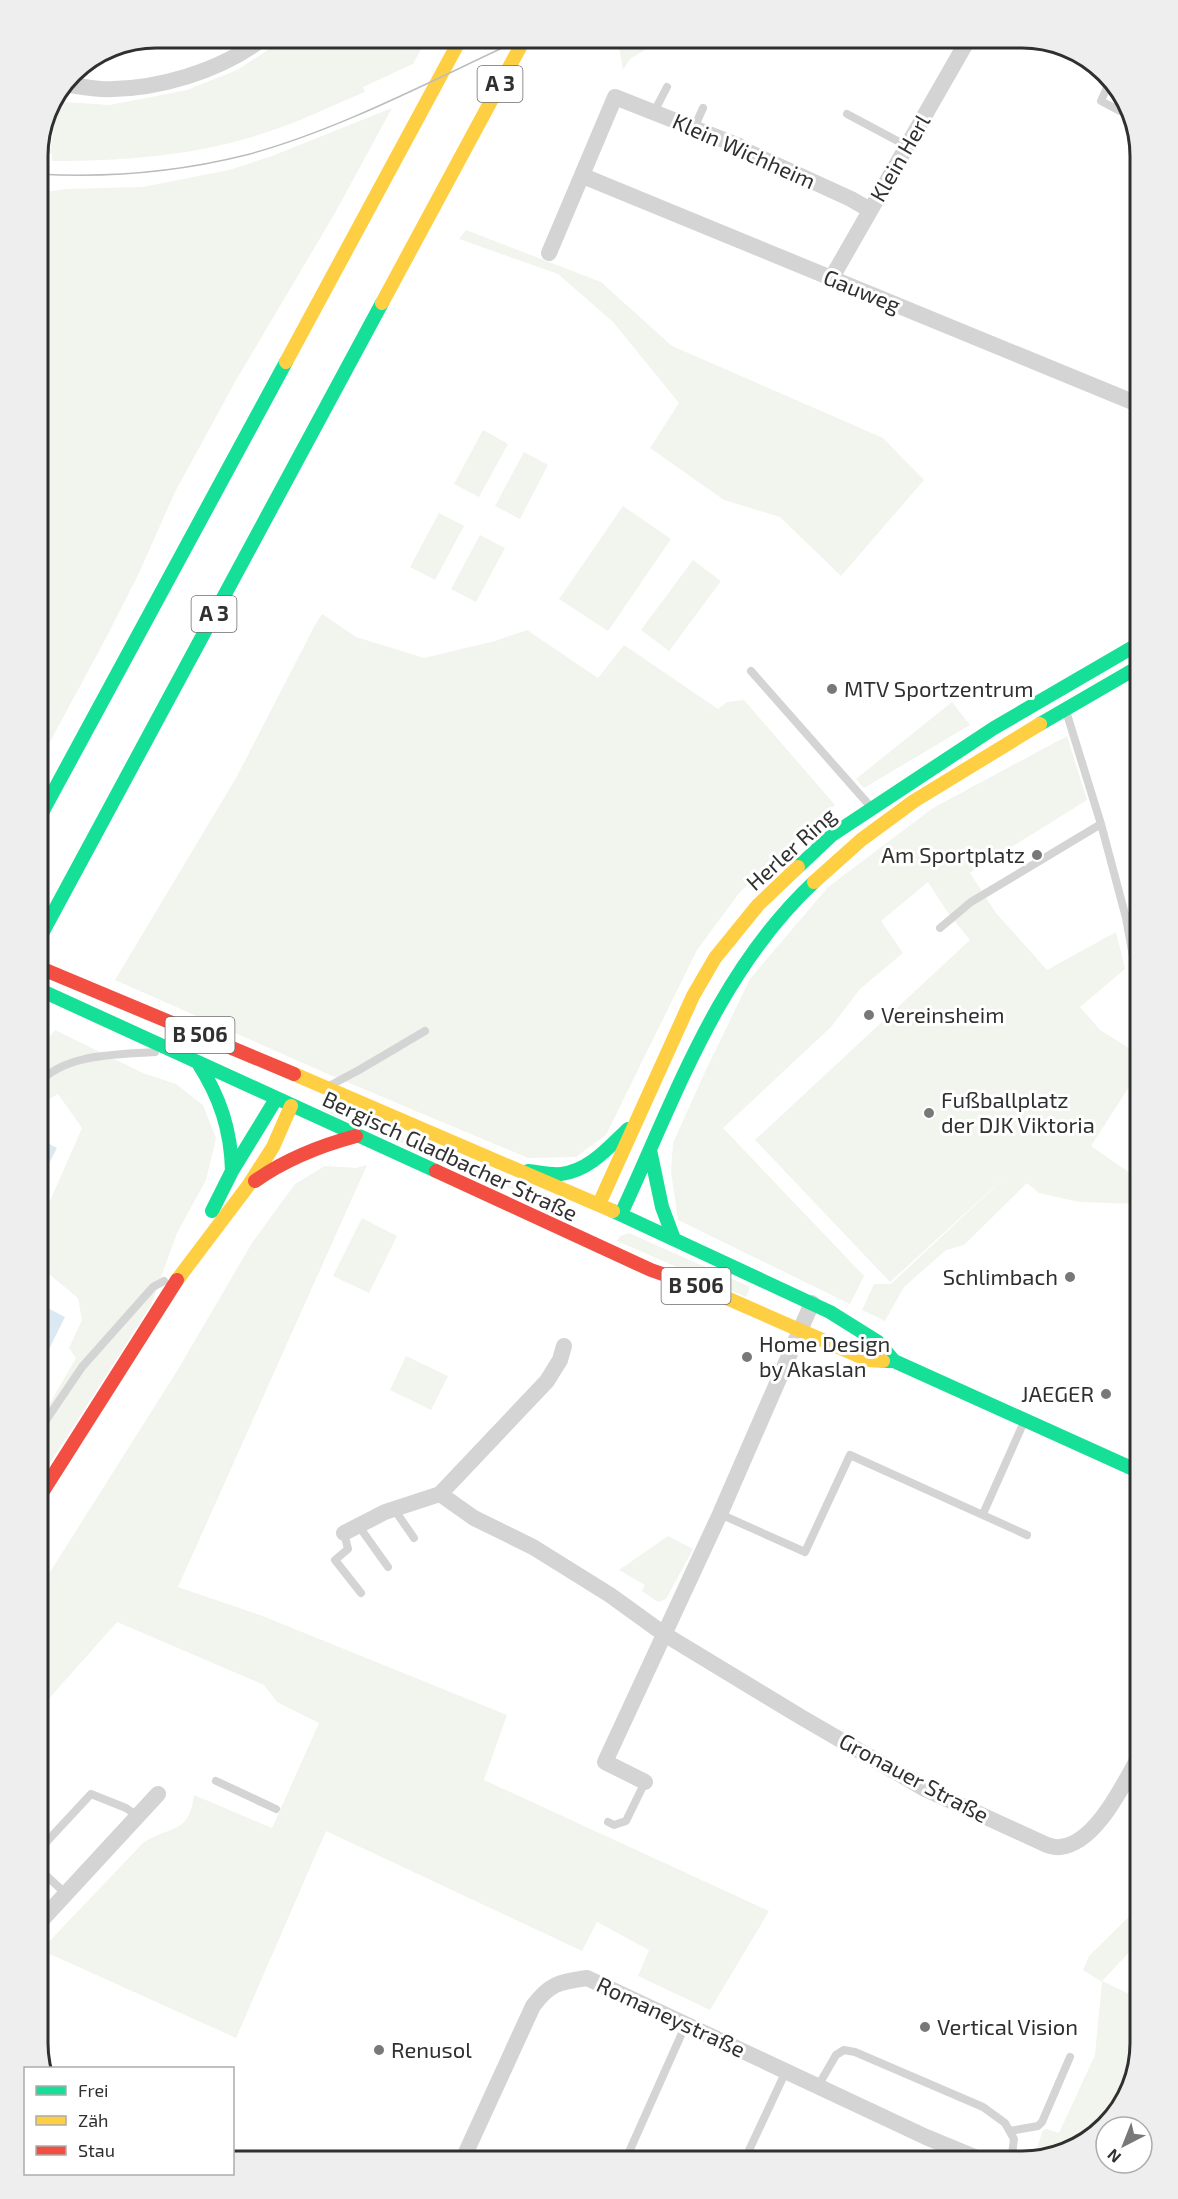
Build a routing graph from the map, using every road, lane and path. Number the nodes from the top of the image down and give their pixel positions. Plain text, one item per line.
1 (247, 48) edge
2 (456, 48) edge
3 (520, 48) edge
4 (957, 48) edge
5 (75, 85) edge
6 (667, 87) dead end
7 (1106, 88) edge
8 (703, 108) dead end
9 (1120, 111) dead end
10 (654, 112) junction
11 (847, 114) dead end
12 (694, 128) junction
13 (907, 146) junction
14 (583, 176) junction
15 (870, 210) junction
16 (549, 252) dead end
17 (831, 279) junction
18 (1130, 401) edge
19 (1130, 649) edge
20 (751, 671) dead end
21 (1130, 672) edge
22 (1066, 711) junction
23 (48, 802) edge
24 (873, 808) junction
25 (1101, 824) junction
26 (48, 922) edge
27 (940, 928) dead end
28 (1130, 940) edge
29 (48, 971) edge
30 (48, 994) edge
31 (425, 1030) dead end
32 (171, 1050) junction
33 (198, 1063) junction
34 (48, 1073) edge
35 (325, 1088) junction
36 (290, 1091) junction
37 (636, 1122) junction
38 (357, 1136) junction
39 (650, 1150) junction
40 (232, 1171) junction
41 (522, 1171) junction
42 (248, 1186) junction
43 (599, 1204) junction
44 (621, 1214) junction
45 (598, 1232) junction
46 (674, 1239) junction
47 (183, 1271) junction
48 (812, 1303) junction
49 (800, 1330) junction
50 (564, 1346) dead end
51 (894, 1361) junction
52 (48, 1417) edge
53 (1024, 1421) junction
54 (1130, 1468) edge
55 (48, 1483) edge
56 (440, 1494) junction
57 (394, 1509) junction
58 (720, 1514) junction
59 (982, 1514) junction
60 (351, 1529) junction
61 (1027, 1535) dead end
62 (414, 1538) dead end
63 (388, 1567) dead end
64 (361, 1593) dead end
65 (664, 1634) junction
66 (1130, 1771) edge
67 (216, 1781) dead end
68 (645, 1782) joint
69 (158, 1794) dead end
70 (276, 1809) dead end
71 (136, 1815) junction
72 (608, 1822) dead end
73 (48, 1840) edge
74 (48, 1877) edge
75 (65, 1893) junction
76 (48, 1913) edge
77 (686, 2024) junction
78 (1070, 2057) dead end
79 (786, 2071) junction
80 (818, 2086) junction
81 (1010, 2132) junction
82 (467, 2151) edge
83 (630, 2151) edge
84 (749, 2151) edge
85 (951, 2151) edge
86 (1012, 2151) edge

1 - 5 street
2 - 23 main road, A 3
3 - 26 main road, A 3
4 - 13 street, Klein Herl
6 - 10 lane
7 - 9 lane
8 - 12 lane
10 - 12 street, Klein Wichheim
10 - 14 street, Klein Wichheim
11 - 13 lane
12 - 15 street, Klein Wichheim
13 - 15 street, Klein Herl
14 - 16 street
14 - 17 street, Gauweg
15 - 17 street, Klein Herl
17 - 18 street, Gauweg
19 - 24 main road, Herler Ring
20 - 24 lane
21 - 22 main road, Herler Ring
22 - 25 lane
22 - 39 main road, Herler Ring
24 - 37 main road, Herler Ring
25 - 27 lane
25 - 28 lane
29 - 36 main road, Bergisch Gladbacher Straße / B 506
30 - 32 main road, Bergisch Gladbacher Straße / B 506
31 - 35 lane
32 - 33 main road, Bergisch Gladbacher Straße / B 506
32 - 34 lane
33 - 36 main road, Bergisch Gladbacher Straße / B 506
33 - 40 main road
35 - 36 main road, Bergisch Gladbacher Straße / B 506
35 - 41 main road, Bergisch Gladbacher Straße / B 506
36 - 38 main road, Bergisch Gladbacher Straße / B 506
36 - 40 main road
36 - 42 main road
37 - 41 main road
37 - 43 main road, Herler Ring
38 - 42 main road
38 - 45 main road, Bergisch Gladbacher Straße / B 506
39 - 44 main road, Herler Ring
39 - 46 main road
40 - 47 main road
41 - 43 main road, Bergisch Gladbacher Straße / B 506
42 - 47 main road
43 - 44 main road, Bergisch Gladbacher Straße / B 506
43 - 45 main road, Bergisch Gladbacher Straße
44 - 45 main road
44 - 46 main road, Bergisch Gladbacher Straße / B 506
45 - 49 main road, Bergisch Gladbacher Straße / B 506
46 - 48 main road, Bergisch Gladbacher Straße / B 506
47 - 52 lane
47 - 55 main road
48 - 49 street
48 - 51 main road, Bergisch Gladbacher Straße / B 506
49 - 51 main road, Bergisch Gladbacher Straße / B 506
49 - 58 street
50 - 56 street
51 - 53 main road, Bergisch Gladbacher Straße / B 506
53 - 54 main road, Bergisch Gladbacher Straße / B 506
53 - 59 lane
56 - 57 street
56 - 65 street, Gronauer Straße
57 - 60 street
57 - 62 lane
58 - 59 lane
58 - 65 street
59 - 61 lane
60 - 63 lane
60 - 64 lane
65 - 66 street, Gronauer Straße
65 - 68 street
67 - 70 lane
68 - 72 lane
69 - 71 street
71 - 73 lane
71 - 75 street
74 - 75 lane
75 - 76 street
77 - 79 street, Romaneystraße
77 - 82 street, Romaneystraße
77 - 83 lane
78 - 81 lane
79 - 80 street, Romaneystraße
79 - 84 lane
80 - 81 lane
80 - 85 street, Romaneystraße
81 - 86 lane

